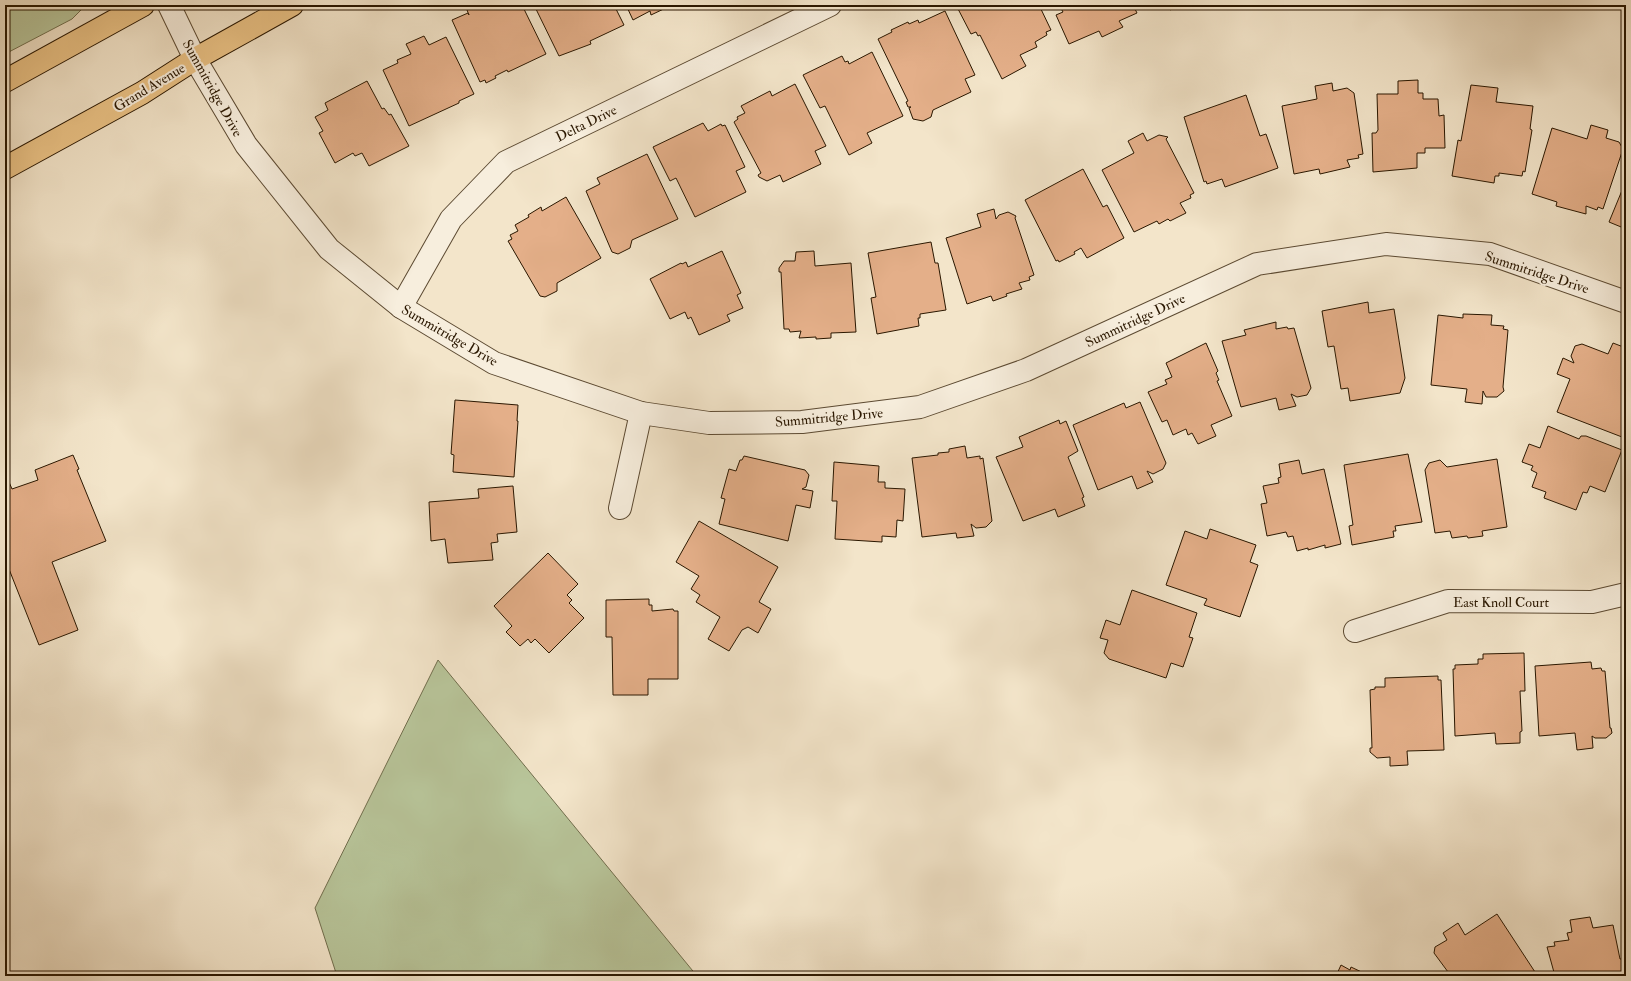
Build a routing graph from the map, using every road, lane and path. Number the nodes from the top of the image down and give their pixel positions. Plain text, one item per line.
1 (143, 5) edge
2 (169, 5) edge
3 (292, 5) edge
4 (830, 5) edge
5 (195, 60) junction
6 (5, 81) edge
7 (5, 168) edge
8 (1626, 302) edge
9 (401, 307) junction
10 (641, 413) junction
11 (620, 508) dead end
12 (1626, 594) edge
13 (1355, 630) dead end

1 - 6 main road
2 - 5 street, Summitridge Drive
3 - 5 main road, Grand Avenue
4 - 9 street, Delta Drive
5 - 7 main road, Grand Avenue
5 - 9 street, Summitridge Drive
8 - 10 street, Summitridge Drive
9 - 10 street, Summitridge Drive
10 - 11 street
12 - 13 street, East Knoll Court

